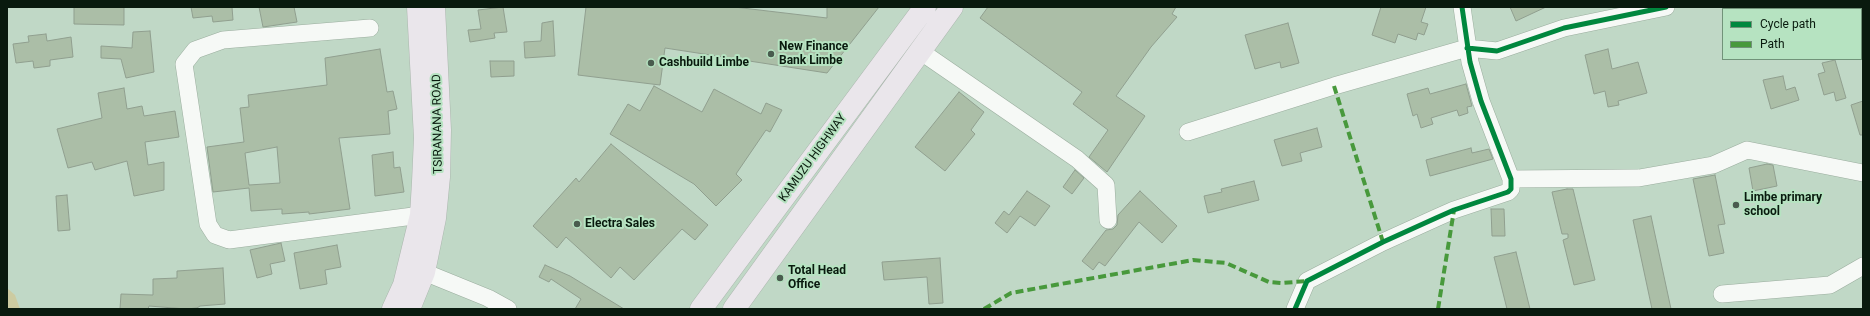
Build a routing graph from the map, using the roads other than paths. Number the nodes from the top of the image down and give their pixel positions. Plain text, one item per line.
1 (418, 7) edge
2 (434, 7) edge
3 (925, 7) edge
4 (952, 7) edge
5 (1462, 7) edge
6 (1666, 7) edge
7 (370, 28) dead end
8 (1467, 48) junction
9 (920, 51) junction
10 (1188, 132) dead end
11 (1863, 172) edge
12 (1511, 179) junction
13 (420, 215) junction
14 (1108, 220) dead end
15 (1863, 266) edge
16 (424, 272) junction
17 (1722, 294) dead end
18 (393, 309) edge
19 (409, 309) edge
20 (508, 309) edge
21 (702, 309) edge
22 (734, 309) edge
23 (1295, 309) edge

1 - 13 highway, TSIRANANA ROAD
2 - 16 highway, TSIRANANA ROAD
3 - 21 highway, KAMUZU HIGHWAY
4 - 9 highway, KAMUZU HIGHWAY
5 - 8 street
6 - 8 street
7 - 13 street
8 - 10 street
8 - 12 street
9 - 14 street
9 - 22 highway, KAMUZU HIGHWAY
11 - 12 street
12 - 23 street
13 - 18 highway, TSIRANANA ROAD
15 - 17 street
16 - 19 highway, TSIRANANA ROAD
16 - 20 street

